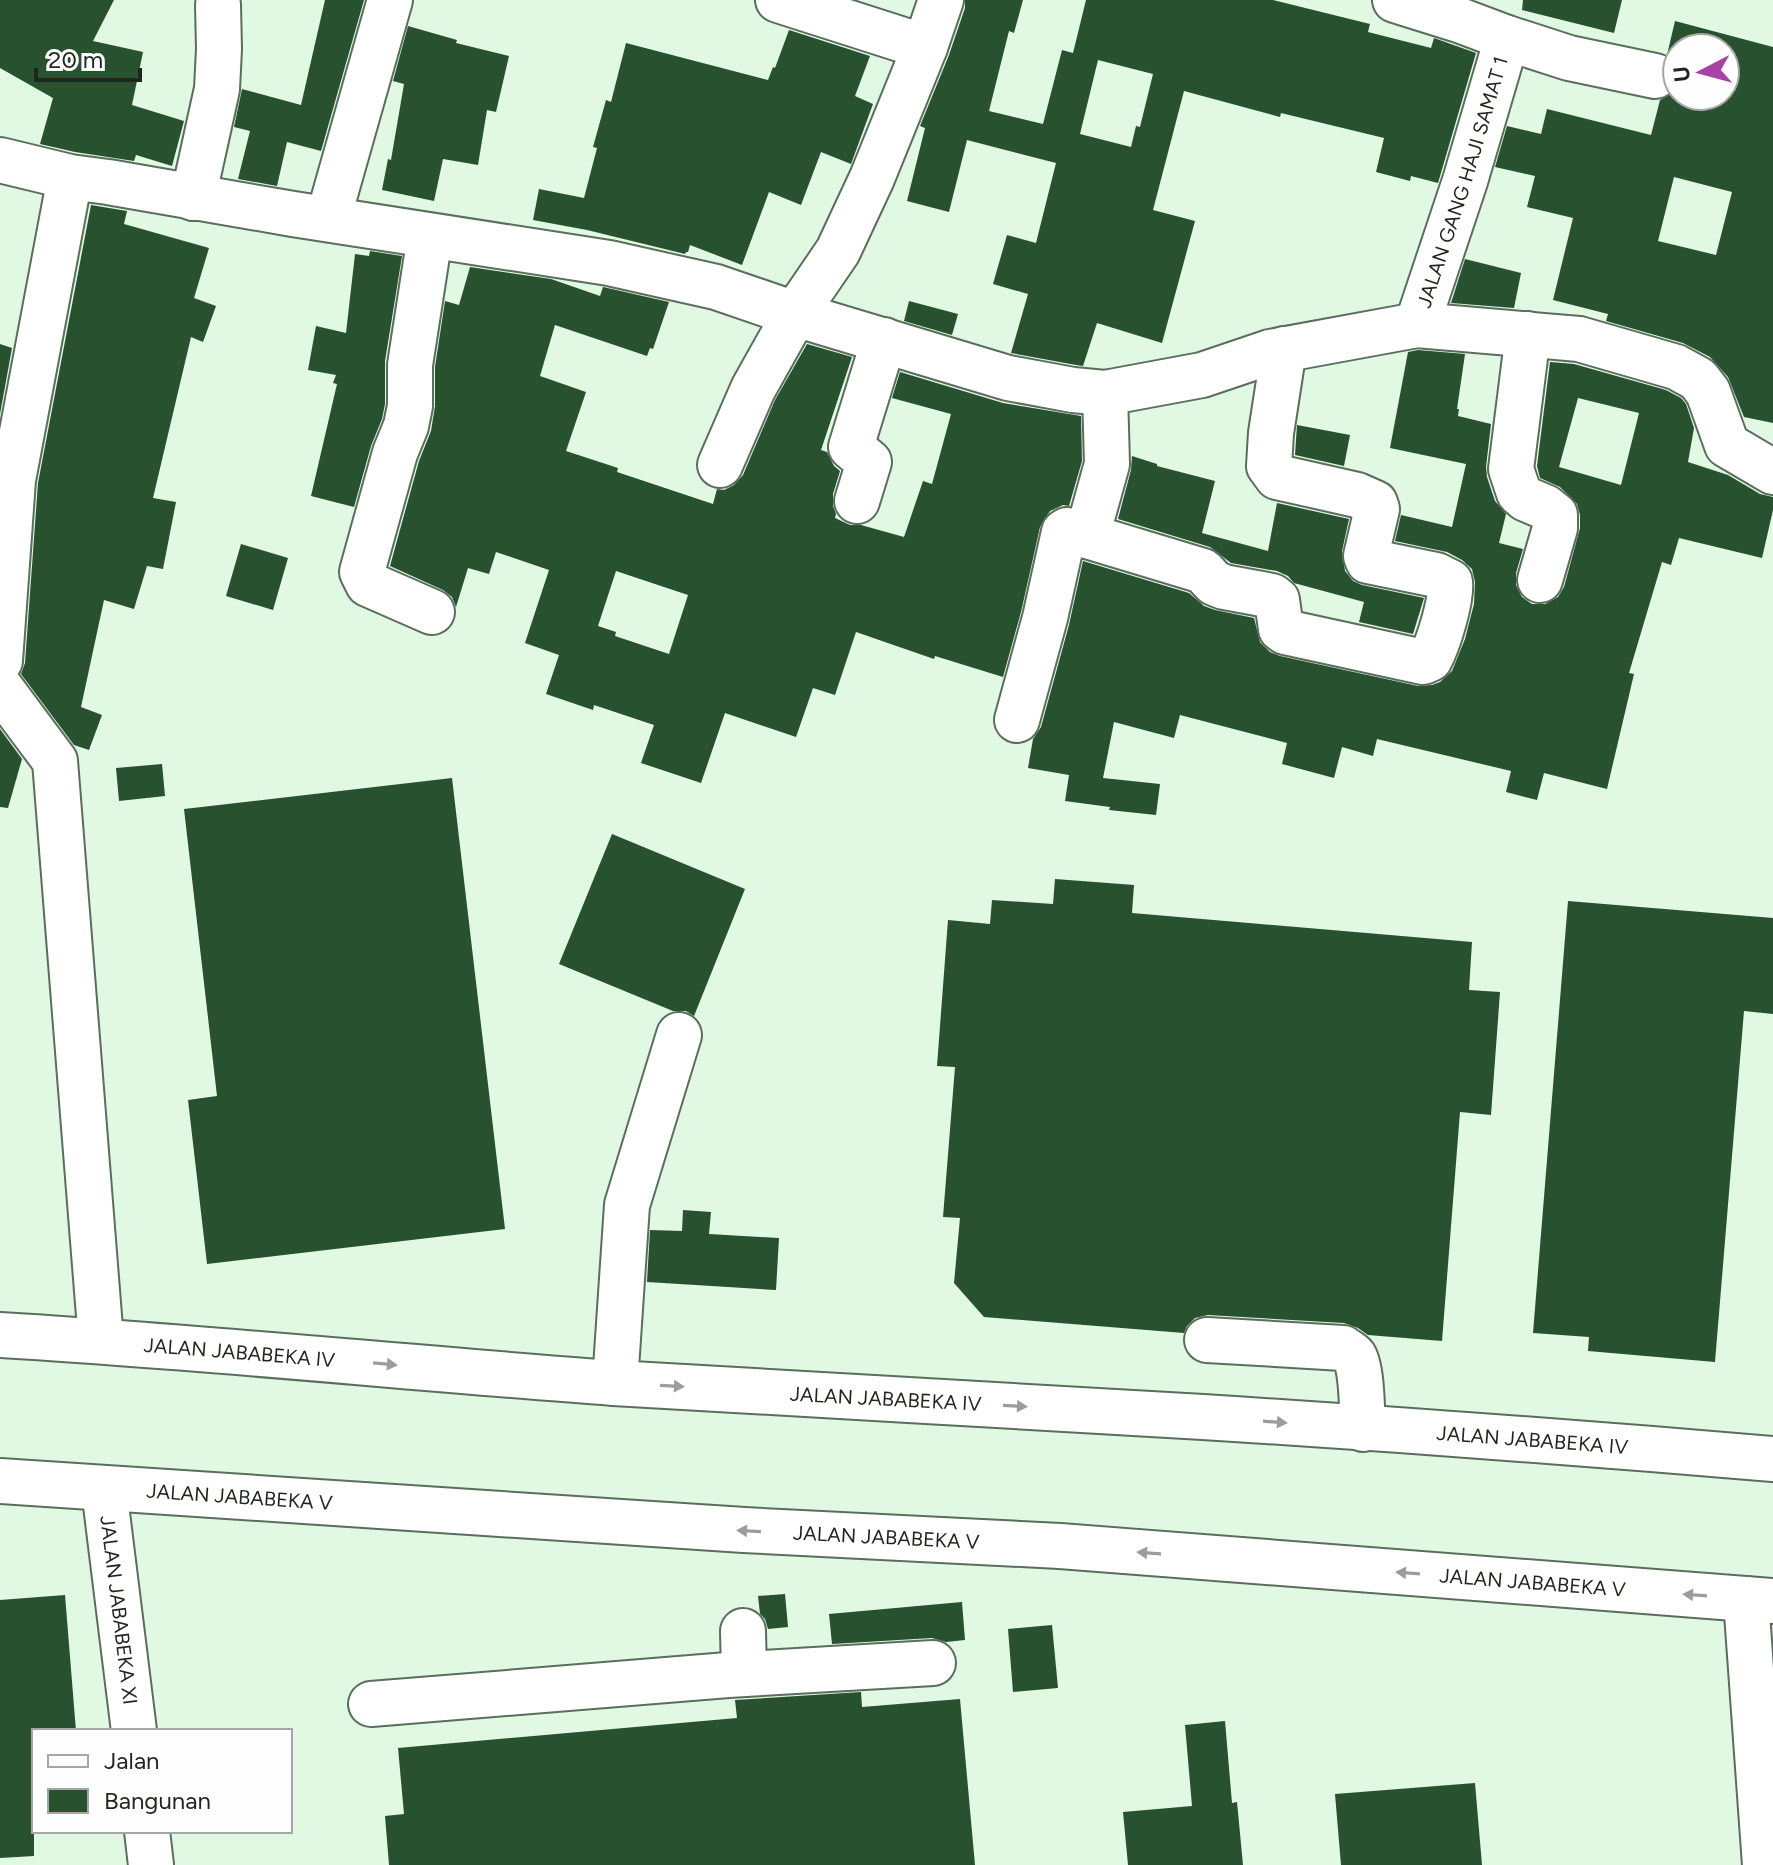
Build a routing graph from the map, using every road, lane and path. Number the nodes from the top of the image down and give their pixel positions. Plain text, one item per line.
1 (390, 0) edge
2 (778, 0) edge
3 (941, 0) edge
4 (1395, 0) edge
5 (218, 5) dead end
6 (1507, 38) junction
7 (925, 47) junction
8 (1655, 76) dead end
9 (0, 160) edge
10 (70, 177) junction
11 (193, 198) junction
12 (328, 219) junction
13 (430, 236) junction
14 (795, 314) junction
15 (1417, 325) junction
16 (1528, 334) junction
17 (884, 340) junction
18 (1284, 349) junction
19 (1105, 393) junction
20 (720, 465) dead end
21 (1773, 472) edge
22 (857, 501) dead end
23 (1087, 536) junction
24 (4, 550) edge
25 (1540, 580) dead end
26 (432, 612) dead end
27 (0, 661) edge
28 (0, 687) edge
29 (1017, 720) dead end
30 (679, 1035) dead end
31 (0, 1335) edge
32 (1207, 1340) dead end
33 (101, 1341) junction
34 (615, 1383) junction
35 (1363, 1429) junction
36 (1773, 1459) edge
37 (0, 1481) edge
38 (104, 1489) junction
39 (1759, 1600) edge
40 (743, 1631) dead end
41 (933, 1663) dead end
42 (744, 1674) junction
43 (371, 1704) dead end
44 (134, 1729) edge
45 (147, 1833) edge
46 (151, 1865) edge
47 (1765, 1865) edge

1 - 12 street
2 - 7 street
3 - 7 street
4 - 6 street
5 - 11 street
6 - 8 street
6 - 15 street, JALAN GANG HAJI SAMAT 1
7 - 14 street
9 - 10 street
10 - 11 street
10 - 24 street
11 - 12 street
12 - 13 street
13 - 14 street
13 - 26 street
14 - 17 street
14 - 20 street
15 - 16 street
15 - 18 street
16 - 21 street
16 - 25 street
17 - 19 street
17 - 22 street
18 - 19 street
18 - 23 street
19 - 23 street
23 - 29 street
24 - 27 street
28 - 33 street
30 - 34 street
31 - 33 street, JALAN JABABEKA IV
32 - 35 street
33 -> 34 street, JALAN JABABEKA IV
34 -> 35 street, JALAN JABABEKA IV
35 - 36 street, JALAN JABABEKA IV
37 - 38 street, JALAN JABABEKA V
39 -> 38 street, JALAN JABABEKA V
38 - 44 street, JALAN JABABEKA XI
39 - 47 street
40 - 42 street
41 - 42 street
42 - 43 street
45 - 46 street

